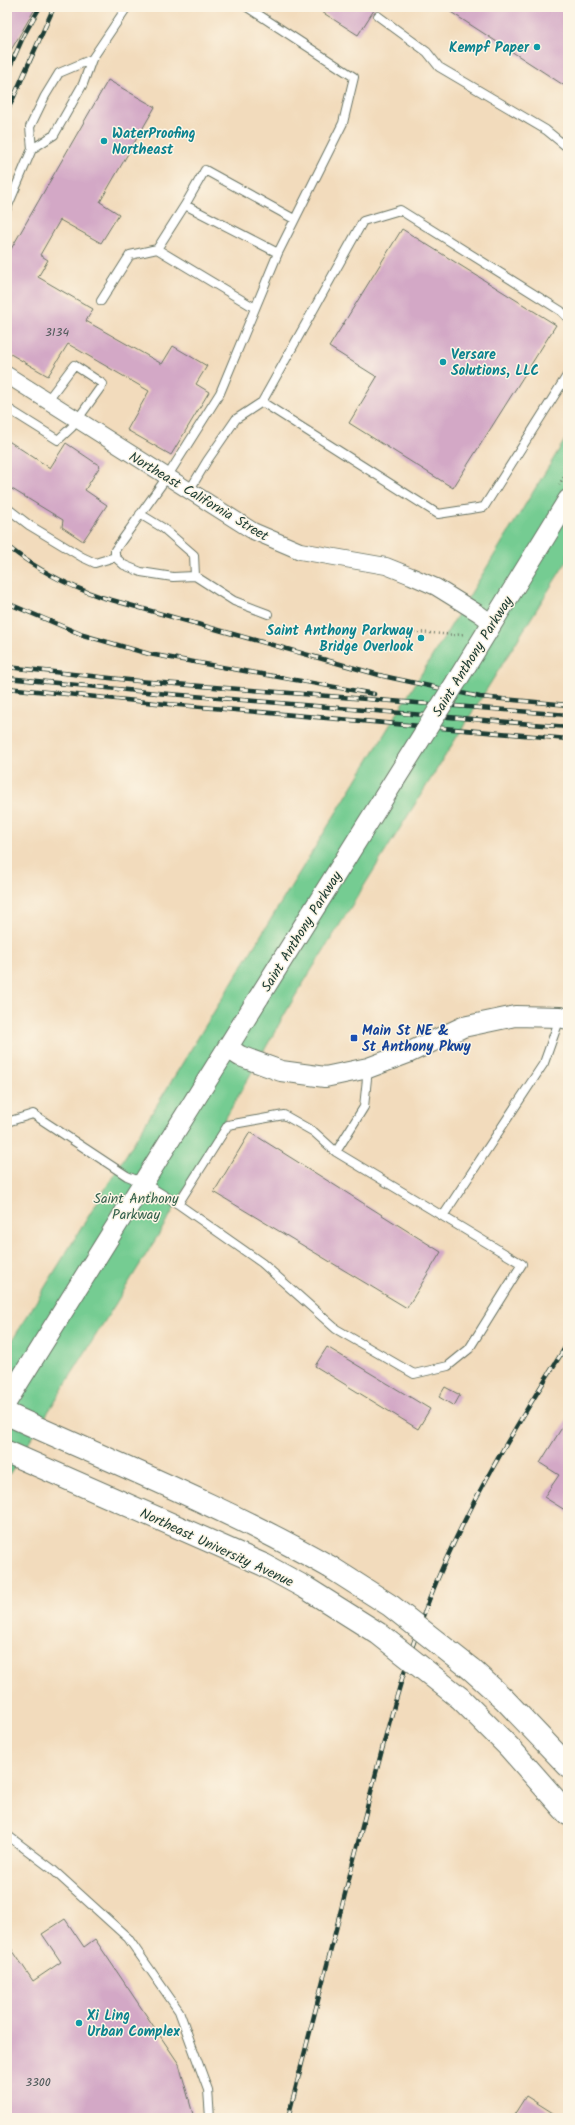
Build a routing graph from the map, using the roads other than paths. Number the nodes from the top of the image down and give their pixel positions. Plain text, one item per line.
1 (127, 7) edge
2 (247, 7) edge
3 (378, 16) dead end
4 (92, 58) junction
5 (568, 148) edge
6 (32, 150) junction
7 (185, 205) junction
8 (7, 208) edge
9 (294, 219) junction
10 (157, 249) junction
11 (278, 253) junction
12 (101, 301) dead end
13 (255, 308) junction
14 (568, 318) edge
15 (568, 374) edge
16 (7, 375) edge
17 (48, 400) junction
18 (262, 402) junction
19 (7, 408) edge
20 (77, 420) junction
21 (167, 477) junction
22 (189, 491) junction
23 (568, 500) edge
24 (7, 508) edge
25 (140, 514) junction
26 (115, 557) junction
27 (195, 576) junction
28 (268, 614) dead end
29 (492, 623) junction
30 (564, 1018) edge
31 (228, 1048) junction
32 (368, 1068) junction
33 (7, 1122) edge
34 (336, 1152) junction
35 (144, 1183) junction
36 (178, 1204) junction
37 (443, 1216) junction
38 (7, 1401) edge
39 (7, 1414) edge
40 (7, 1452) edge
41 (568, 1766) edge
42 (568, 1814) edge
43 (7, 1835) edge
44 (210, 2118) edge

1 - 4 lane
2 - 9 lane
3 - 5 lane
4 - 6 lane
4 - 6 lane
6 - 8 lane
7 - 9 lane
7 - 10 lane
7 - 11 lane
9 - 11 lane
10 - 12 lane
10 - 13 lane
11 - 13 lane
13 - 21 lane
14 - 18 lane
15 - 18 lane
16 - 17 street, Northeast California Street
17 - 20 street, Northeast California Street
17 - 20 lane
18 - 22 lane
19 - 20 lane
20 - 21 street, Northeast California Street
21 - 22 street, Northeast California Street
21 - 25 lane
22 - 29 street, Northeast California Street
23 - 29 street, Saint Anthony Parkway
24 - 26 lane
25 - 26 lane
25 - 27 lane
26 - 27 lane
27 - 28 lane
29 - 31 street, Saint Anthony Parkway, bridge
30 - 32 street
30 - 37 lane
31 - 32 street
31 - 35 street, Saint Anthony Parkway
32 - 34 lane
33 - 35 lane
34 - 36 lane
34 - 37 lane
35 - 36 lane
35 - 38 street, Saint Anthony Parkway
36 - 37 lane
39 - 41 main road, bridge
40 - 42 main road, Northeast University Avenue, bridge
43 - 44 lane

